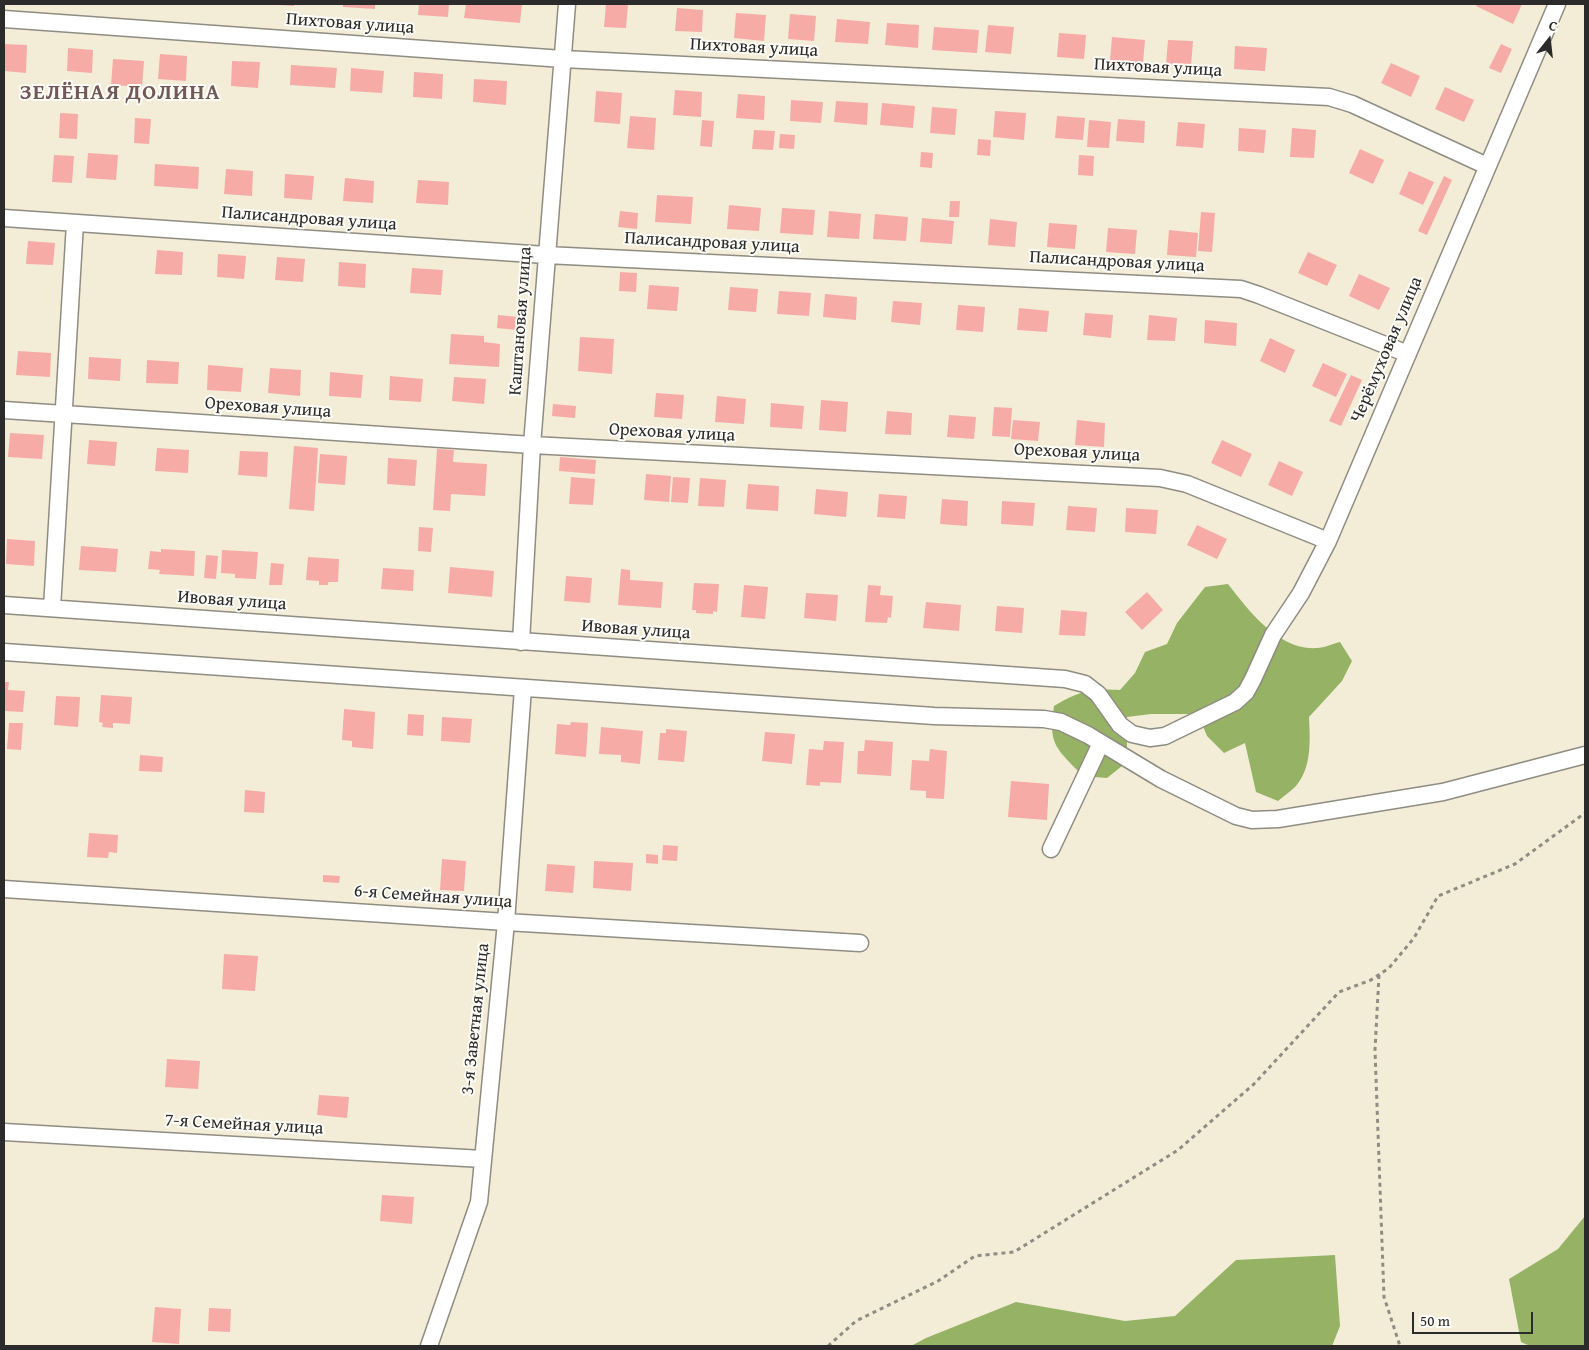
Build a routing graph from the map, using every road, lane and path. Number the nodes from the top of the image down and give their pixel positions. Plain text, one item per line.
1 (567, 4) edge
2 (1556, 4) edge
3 (4, 19) edge
4 (563, 59) junction
5 (1488, 166) junction
6 (4, 218) edge
7 (75, 223) junction
8 (546, 255) junction
9 (1408, 354) junction
10 (4, 410) edge
11 (63, 414) junction
12 (532, 445) junction
13 (1328, 541) junction
14 (4, 605) edge
15 (52, 608) junction
16 (521, 642) junction
17 (4, 652) edge
18 (522, 688) junction
19 (1235, 702) joint
20 (1101, 743) junction
21 (1585, 755) edge
22 (1585, 813) edge
23 (1051, 849) dead end
24 (4, 890) edge
25 (506, 922) junction
26 (860, 943) dead end
27 (1379, 975) junction
28 (4, 1132) edge
29 (483, 1159) junction
30 (429, 1346) edge
31 (828, 1346) edge
32 (1400, 1346) edge

1 - 4 street, Каштановая улица
2 - 5 street, Черёмуховая улица
3 - 4 street, Пихтовая улица
4 - 5 street, Пихтовая улица
4 - 8 street, Каштановая улица
5 - 9 street, Черёмуховая улица
6 - 7 street, Палисандровая улица
7 - 8 street, Палисандровая улица
7 - 11 street
8 - 9 street, Палисандровая улица
8 - 12 street, Каштановая улица
9 - 13 street, Черёмуховая улица
10 - 11 street, Ореховая улица
11 - 12 street, Ореховая улица
11 - 15 street
12 - 13 street, Ореховая улица
12 - 16 street, Каштановая улица
13 - 19 street, Черёмуховая улица
14 - 15 street, Ивовая улица
15 - 16 street, Ивовая улица
16 - 19 street, Ивовая улица
17 - 18 street
18 - 20 street
18 - 25 street, 3-я Заветная улица
20 - 21 street
20 - 23 street
22 - 27 path
24 - 25 street, 6-я Семейная улица
25 - 26 street, 6-я Семейная улица
25 - 29 street, 3-я Заветная улица
27 - 31 path
27 - 32 path
28 - 29 street, 7-я Семейная улица
29 - 30 street, 3-я Заветная улица

